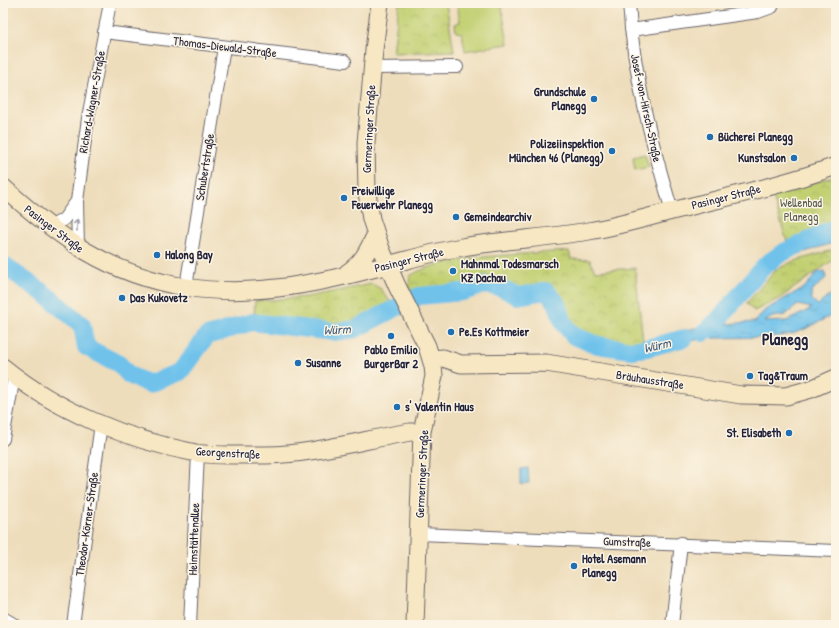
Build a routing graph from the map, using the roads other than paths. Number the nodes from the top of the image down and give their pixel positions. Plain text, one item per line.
1 (110, 3) edge
2 (380, 3) edge
3 (630, 3) edge
4 (774, 3) edge
5 (631, 30) junction
6 (104, 32) junction
7 (224, 47) junction
8 (345, 61) dead end
9 (457, 67) dead end
10 (372, 68) junction
11 (836, 166) edge
12 (3, 187) edge
13 (77, 201) junction
14 (672, 211) junction
15 (50, 228) junction
16 (376, 234) junction
17 (78, 248) junction
18 (388, 265) junction
19 (345, 275) junction
20 (186, 287) junction
21 (433, 368) junction
22 (8, 372) edge
23 (836, 378) edge
24 (101, 424) junction
25 (422, 432) junction
26 (3, 439) edge
27 (198, 453) junction
28 (419, 534) junction
29 (681, 544) junction
30 (836, 551) edge
31 (3, 618) edge
32 (16, 625) edge
33 (73, 625) edge
34 (190, 625) edge
35 (415, 625) edge
36 (672, 625) edge

1 - 6 street, Richard-Wagner-Straße
2 - 10 main road, Germeringer Straße
3 - 5 street, Josef-von-Hirsch-Straße
4 - 5 street
5 - 14 street, Josef-von-Hirsch-Straße
6 - 7 street, Thomas-Diewald-Straße
6 - 13 street, Richard-Wagner-Straße
7 - 8 street, Thomas-Diewald-Straße
7 - 20 street, Schubertstraße
9 - 10 street
10 - 16 main road, Germeringer Straße
11 - 14 main road, Pasinger Straße
12 - 15 main road, Pasinger Straße
13 - 15 street, Richard-Wagner-Straße
17 -> 13 street, Richard-Wagner-Straße
14 - 18 main road, Pasinger Straße
15 - 17 main road, Pasinger Straße
16 - 18 main road, Germeringer Straße
16 - 19 main road
17 - 20 main road, Pasinger Straße
18 - 19 main road, Pasinger Straße
18 - 21 main road, Germeringer Straße
19 - 20 main road, Pasinger Straße
21 - 23 main road, Bräuhausstraße
21 - 25 main road, Germeringer Straße
22 - 24 main road, Georgenstraße
22 - 26 street
24 - 27 main road, Georgenstraße
24 - 33 street, Theodor-Körner-Straße
25 - 27 main road, Georgenstraße
25 - 28 main road, Germeringer Straße
27 - 34 street, Heimstättenallee
28 - 29 street, Gumstraße
28 - 35 main road, Germeringer Straße
29 - 30 street, Gumstraße
29 - 36 street
31 - 32 street

